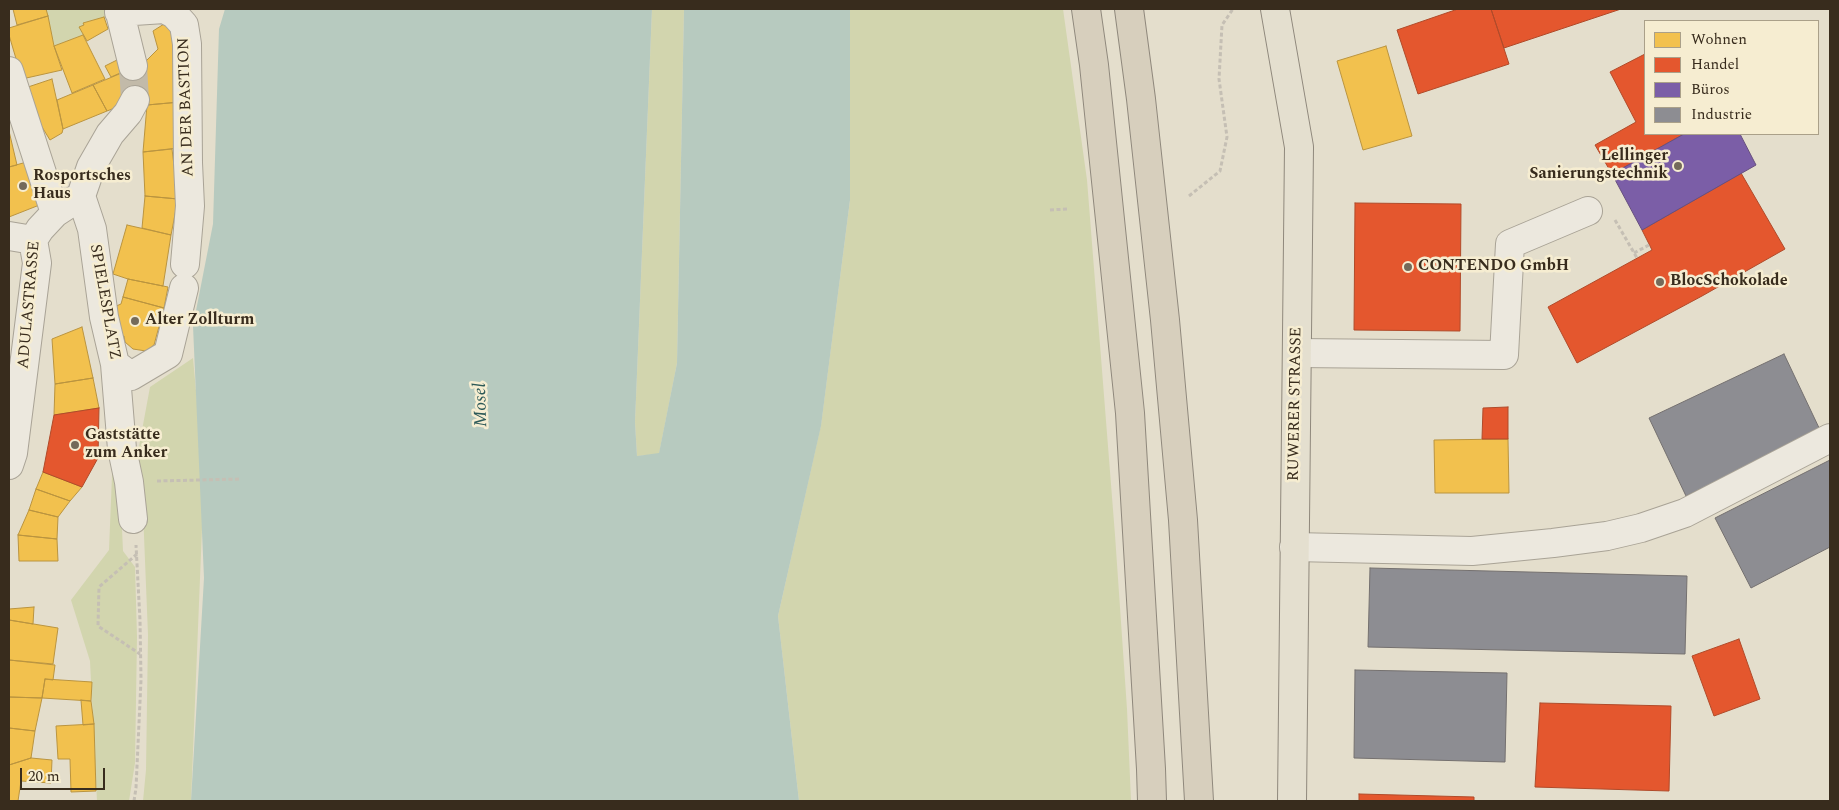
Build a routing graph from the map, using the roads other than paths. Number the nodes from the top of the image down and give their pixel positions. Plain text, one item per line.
1 (1086, 9) edge
2 (1129, 9) edge
3 (1274, 9) edge
4 (119, 11) edge
5 (133, 66) tunnel mouth
6 (9, 71) edge
7 (135, 100) tunnel mouth
8 (82, 196) junction
9 (1588, 211) road end
10 (55, 213) junction
11 (21, 238) edge
12 (1297, 353) junction
13 (115, 364) junction
14 (1830, 438) edge
15 (9, 464) edge
16 (133, 518) road end
17 (1294, 547) junction
18 (1152, 801) edge
19 (1199, 801) edge
20 (1292, 801) edge

1 - 18 highway
2 - 19 highway
3 - 12 main road, RUWERER STRASSE
4 - 5 street
4 - 13 street, AN DER BASTION
6 - 10 street
7 - 8 street
8 - 10 street, ADULASTRASSE
8 - 13 street, SPIELESPLATZ
9 - 12 street
10 - 11 street, ADULASTRASSE
11 - 15 street, ADULASTRASSE
12 - 17 main road, RUWERER STRASSE
13 - 16 street, SPIELESPLATZ
14 - 17 street
17 - 20 main road, RUWERER STRASSE

